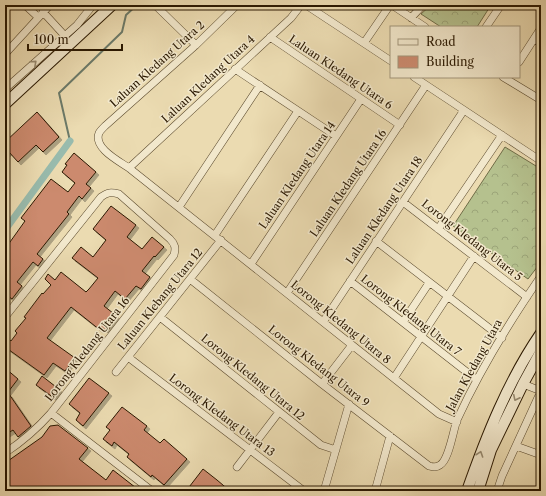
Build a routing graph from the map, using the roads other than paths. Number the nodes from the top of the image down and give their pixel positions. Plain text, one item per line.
1 (25, 5) edge
2 (50, 5) edge
3 (93, 5) edge
4 (112, 5) edge
5 (237, 5) edge
6 (301, 5) edge
7 (306, 5) edge
8 (391, 5) edge
9 (423, 5) edge
10 (502, 5) edge
11 (156, 6) edge
12 (41, 15) junction
13 (412, 18) junction
14 (424, 26) edge
15 (487, 26) edge
16 (541, 28) edge
17 (65, 36) junction
18 (270, 37) junction
19 (534, 39) junction
20 (364, 43) junction
21 (541, 43) edge
22 (196, 45) junction
23 (5, 54) edge
24 (390, 60) edge
25 (520, 60) edge
26 (235, 69) junction
27 (416, 78) edge
28 (507, 78) edge
29 (260, 85) junction
30 (426, 85) junction
31 (5, 89) edge
32 (361, 99) junction
33 (541, 100) edge
34 (5, 104) edge
35 (464, 110) junction
36 (298, 111) junction
37 (400, 125) junction
38 (502, 135) junction
39 (336, 136) junction
40 (98, 141) joint
41 (541, 160) edge
42 (129, 168) junction
43 (403, 202) junction
44 (179, 207) junction
45 (438, 229) junction
46 (218, 238) junction
47 (376, 241) junction
48 (474, 256) junction
49 (251, 264) junction
50 (541, 276) edge
51 (190, 279) junction
52 (350, 281) junction
53 (430, 283) junction
54 (287, 293) junction
55 (448, 297) junction
56 (527, 297) junction
57 (160, 316) junction
58 (5, 317) edge
59 (323, 322) junction
60 (403, 322) junction
61 (541, 333) edge
62 (422, 337) junction
63 (502, 338) junction
64 (352, 345) junction
65 (541, 351) edge
66 (128, 357) junction
67 (116, 372) dead end
68 (394, 378) junction
69 (477, 380) junction
70 (322, 384) junction
71 (523, 384) junction
72 (541, 391) edge
73 (349, 404) junction
74 (280, 412) junction
75 (51, 413) junction
76 (456, 422) junction
77 (390, 436) junction
78 (516, 446) junction
79 (250, 450) junction
80 (336, 450) junction
81 (5, 453) edge
82 (541, 455) edge
83 (237, 467) dead end
84 (436, 467) joint
85 (152, 491) edge
86 (304, 491) edge
87 (324, 491) edge
88 (376, 491) edge
89 (467, 491) edge
90 (478, 491) edge
91 (497, 491) edge

1 - 12 street
2 - 12 street
3 - 17 street
4 - 34 main road
5 - 22 street, Laluan Kledang Utara 2
6 - 18 street, Laluan Kledang Utara 4
7 - 20 street
8 - 13 street
8 - 20 street
9 - 13 street
10 - 15 street
11 - 22 street
12 - 17 street
12 - 23 street
13 - 14 street
16 - 19 street
31 -> 17 street
18 - 26 street, Laluan Kledang Utara 4
18 - 32 street, Laluan Kledang Utara 6
19 - 21 street
19 - 25 street
20 - 24 street
22 - 40 street, Laluan Kledang Utara 2
26 - 29 street
26 - 42 street, Laluan Kledang Utara 4
27 - 30 street
28 - 33 street
29 - 36 street
29 - 44 street
30 - 35 street
30 - 37 street, Laluan Kledang Utara 16
32 - 37 street, Laluan Kledang Utara 6
32 - 39 street, Laluan Kledang Utara 14
35 - 38 street
35 - 43 street, Laluan Kledang Utara 18
36 - 39 street
36 - 46 street, Laluan Klebang Utara 12
37 - 54 street, Laluan Kledang Utara 16
38 - 41 street
38 - 45 street
39 - 49 street, Laluan Kledang Utara 14
40 - 42 street, Lorong Kledang Utara 8
42 - 44 street, Lorong Kledang Utara 8
43 - 45 street, Lorong Kledang Utara 5
43 - 47 street, Laluan Kledang Utara 18
44 - 46 street, Lorong Kledang Utara 8
45 - 48 street, Lorong Kledang Utara 5
46 - 49 street, Lorong Kledang Utara 8
46 - 51 street, Laluan Klebang Utara 12
47 - 52 street, Laluan Kledang Utara 18
47 - 53 street
48 - 55 street
48 - 56 street, Lorong Kledang Utara 5
49 - 54 street, Lorong Kledang Utara 8
50 - 56 street, Jalan Kledang Utara
51 - 57 street, Laluan Klebang Utara 12
51 - 70 street, Lorong Kledang Utara 9
52 - 59 street, Laluan Kledang Utara 18
52 - 60 street, Lorong Kledang Utara 7
53 - 55 street
53 - 60 street
54 - 59 street, Lorong Kledang Utara 8
55 - 62 street
55 - 63 street
56 - 63 street, Jalan Kledang Utara
57 - 66 street, Laluan Klebang Utara 12
57 - 74 street, Lorong Kledang Utara 12
58 - 75 street, Lorong Kledang Utara 16
59 - 64 street, Lorong Kledang Utara 8
60 - 62 street, Lorong Kledang Utara 7
89 -> 61 main road
62 - 68 street
62 - 69 street, Lorong Kledang Utara 7
63 - 69 street, Jalan Kledang Utara
64 - 68 street, Lorong Kledang Utara 8
64 - 70 street
65 - 71 main road
66 - 67 street, Laluan Klebang Utara 12
66 - 79 street, Lorong Kledang Utara 13
68 - 76 street, Lorong Kledang Utara 8
69 - 76 street, Jalan Kledang Utara
70 - 73 street, Lorong Kledang Utara 9
71 - 72 street
71 -> 90 main road
72 - 78 street
73 - 77 street, Lorong Kledang Utara 9
73 - 80 street
74 - 79 street
74 - 80 street, Lorong Kledang Utara 12
75 - 81 street, Lorong Kledang Utara 16
75 - 85 street
76 - 84 street, Jalan Kledang Utara
77 - 84 street, Lorong Kledang Utara 9
77 - 88 street
78 - 82 street
78 - 91 street
79 - 83 street
79 - 86 street, Lorong Kledang Utara 13
80 - 87 street

